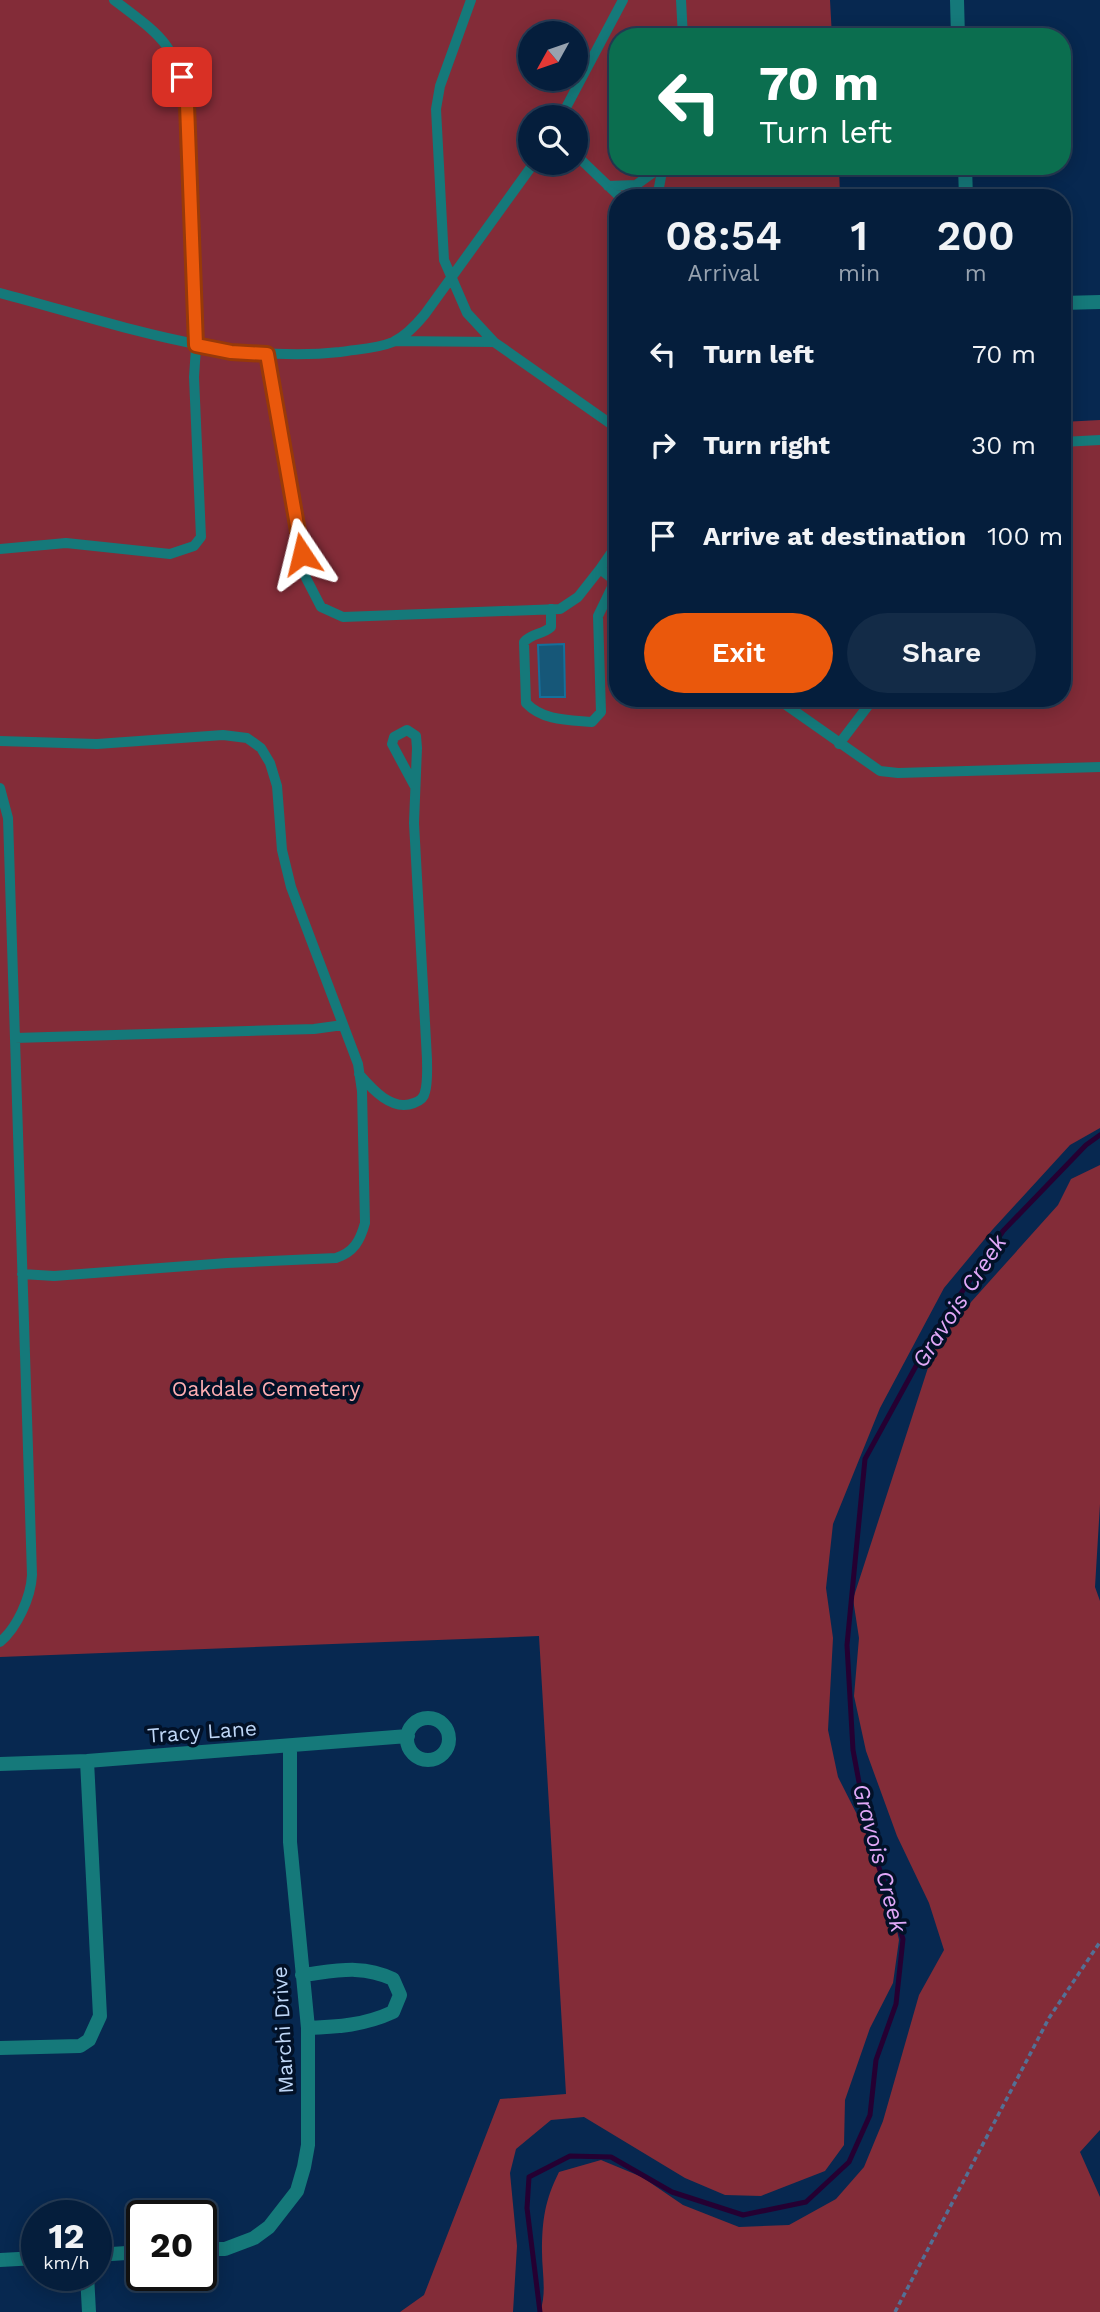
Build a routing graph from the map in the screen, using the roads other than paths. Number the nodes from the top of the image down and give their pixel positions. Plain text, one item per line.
1 (114, 0) edge
2 (471, 0) edge
3 (623, 0) edge
4 (681, 0) edge
5 (957, 0) edge
6 (683, 28) edge
7 (958, 28) edge
8 (567, 105) edge
9 (588, 167) edge
10 (525, 175) edge
11 (650, 175) edge
12 (607, 186) junction
13 (610, 189) edge
14 (450, 279) junction
15 (0, 293) edge
16 (1100, 302) edge
17 (1071, 303) edge
18 (396, 341) junction
19 (494, 342) junction
20 (196, 345) junction
21 (267, 354) junction
22 (609, 423) edge
23 (1100, 440) edge
24 (1071, 442) edge
25 (0, 549) edge
26 (609, 556) edge
27 (600, 569) junction
28 (609, 576) edge
29 (609, 596) edge
30 (551, 609) junction
31 (788, 707) edge
32 (867, 707) edge
33 (0, 741) edge
34 (839, 744) junction
35 (1100, 767) edge
36 (414, 785) dead end
37 (0, 788) edge
38 (343, 1025) junction
39 (15, 1038) junction
40 (359, 1074) junction
41 (22, 1274) junction
42 (0, 1642) edge
43 (408, 1736) dead end
44 (290, 1746) junction
45 (87, 1761) junction
46 (0, 1765) edge
47 (302, 1975) junction
48 (308, 2028) junction
49 (0, 2048) edge
50 (217, 2249) edge
51 (21, 2259) edge
52 (0, 2260) edge
53 (88, 2291) edge
54 (89, 2312) edge

1 - 20 lane
2 - 14 lane
3 - 8 lane
4 - 6 lane
5 - 7 street
9 - 12 lane
10 - 14 lane
11 - 12 lane
12 - 13 lane
14 - 18 lane
14 - 19 lane
15 - 20 lane
16 - 17 street
18 - 19 lane
18 - 21 lane
19 - 22 lane
20 - 21 lane
20 - 25 lane
21 - 30 lane
23 - 24 lane
26 - 27 lane
27 - 28 lane
27 - 30 lane
29 - 30 lane
31 - 34 lane
32 - 34 lane
33 - 38 lane
34 - 35 lane
36 - 40 lane
37 - 39 lane
38 - 39 lane
38 - 40 lane
39 - 41 lane
40 - 41 lane
41 - 42 lane
43 - 44 street, Tracy Lane
44 - 45 street, Tracy Lane
44 - 47 street, Marchi Drive
45 - 46 street, Tracy Lane
45 - 49 street
47 - 48 street, Marchi Drive
47 - 48 street
48 - 50 street, Marchi Drive
51 - 52 street
53 - 54 street

